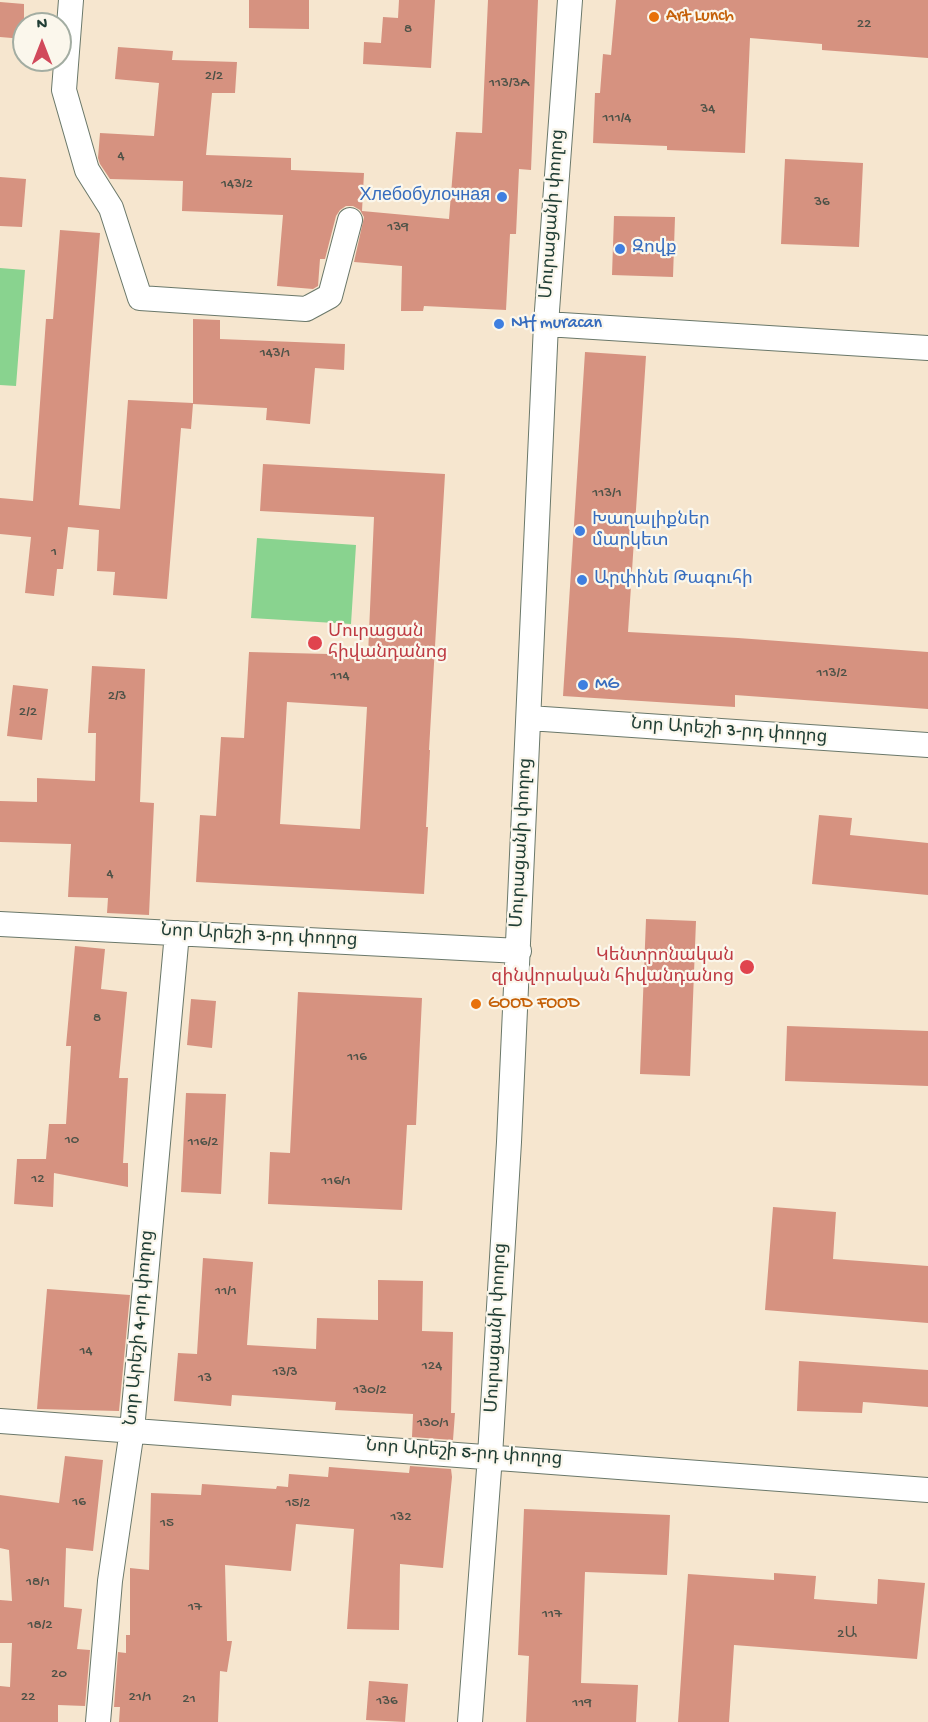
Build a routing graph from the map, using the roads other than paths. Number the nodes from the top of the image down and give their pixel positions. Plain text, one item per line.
1 (71, 0) edge
2 (570, 0) edge
3 (350, 220) dead end
4 (546, 324) junction
5 (928, 348) edge
6 (529, 718) junction
7 (928, 745) edge
8 (0, 924) edge
9 (177, 933) junction
10 (519, 951) junction
11 (0, 1421) edge
12 (132, 1430) junction
13 (490, 1456) junction
14 (928, 1490) edge
15 (98, 1722) edge
16 (470, 1722) edge

1 - 3 street
2 - 4 street, Մուրացանի փողոց
4 - 5 street
4 - 6 street, Մուրացանի փողոց
6 - 7 street, Նոր Արեշի 3-րդ փողոց
6 - 10 street, Մուրացանի փողոց
8 - 9 street, Նոր Արեշի 3-րդ փողոց
9 - 10 street, Նոր Արեշի 3-րդ փողոց
9 - 12 street, Նոր Արեշի 4-րդ փողոց
10 - 13 street, Մուրացանի փողոց
11 - 12 street, Նոր Արեշի 5-րդ փողոց
12 - 13 street, Նոր Արեշի 5-րդ փողոց
12 - 15 street, Նոր Արեշի 4-րդ փողոց
13 - 14 street, Նոր Արեշի 5-րդ փողոց
13 - 16 street, Մուրացանի փողոց

